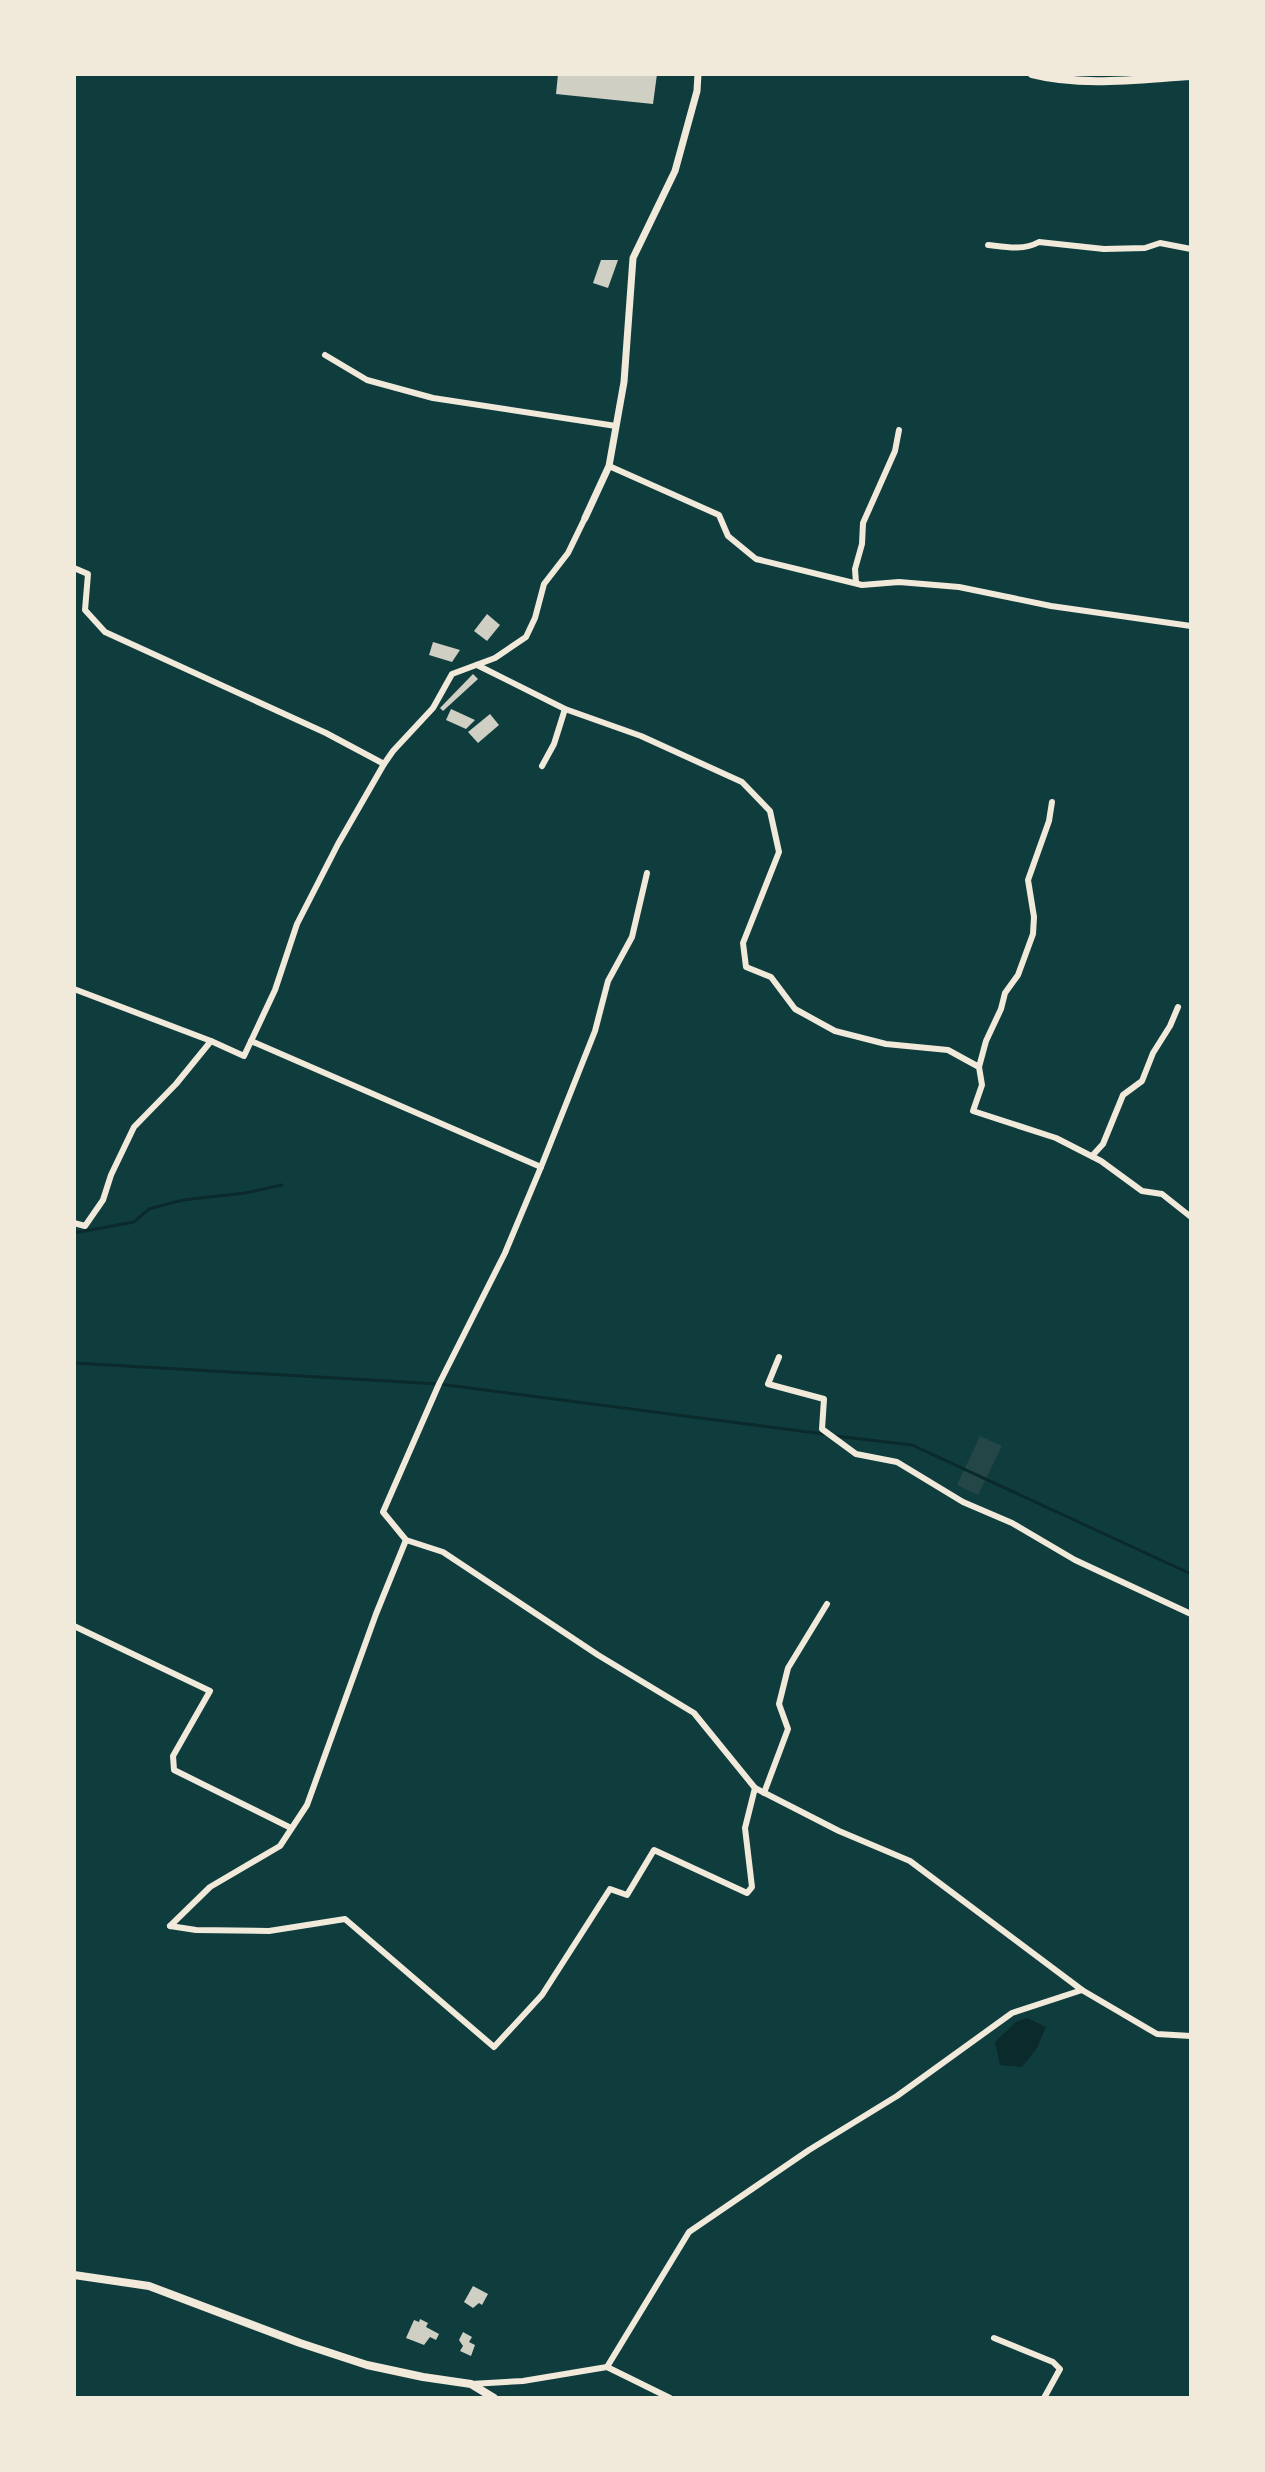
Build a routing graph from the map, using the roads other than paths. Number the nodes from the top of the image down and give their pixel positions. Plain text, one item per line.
1 (698, 74) edge
2 (1032, 74) edge
3 (1191, 76) edge
4 (988, 245) dead end
5 (1191, 249) edge
6 (325, 355) dead end
7 (616, 426) junction
8 (899, 430) dead end
9 (609, 466) junction
10 (585, 518) joint
11 (74, 568) edge
12 (856, 583) junction
13 (1191, 626) edge
14 (477, 665) junction
15 (565, 709) junction
16 (384, 764) junction
17 (542, 766) dead end
18 (1052, 802) dead end
19 (647, 873) dead end
20 (74, 989) edge
21 (1178, 1007) dead end
22 (211, 1041) junction
23 (251, 1041) junction
24 (979, 1067) junction
25 (1092, 1156) junction
26 (541, 1167) junction
27 (1191, 1217) edge
28 (74, 1223) edge
29 (779, 1357) dead end
30 (406, 1540) junction
31 (827, 1604) dead end
32 (1191, 1614) edge
33 (74, 1626) edge
34 (755, 1788) junction
35 (764, 1793) junction
36 (291, 1828) junction
37 (1082, 1990) junction
38 (1191, 2036) edge
39 (74, 2275) edge
40 (994, 2338) dead end
41 (607, 2367) junction
42 (471, 2384) junction
43 (494, 2398) edge
44 (670, 2398) edge
45 (1044, 2398) edge

1 - 7 street
2 - 3 main road
4 - 5 street
6 - 7 street
7 - 9 street
8 - 12 street
9 - 10 street
9 - 12 street
10 - 14 street
11 - 16 street
12 - 13 street
14 - 15 street
14 - 16 street
15 - 17 street
15 - 24 street
16 - 23 street
18 - 24 street
19 - 26 street
20 - 22 street
21 - 25 street
22 - 23 street
22 - 28 street
23 - 26 street
24 - 25 street
25 - 27 street
26 - 30 street
29 - 32 street
30 - 34 street
30 - 36 street
31 - 35 street
33 - 36 street
34 - 35 street
34 - 36 street
35 - 37 street
37 - 38 street
37 - 41 street
39 - 42 main road
40 - 45 street
41 - 42 street
41 - 44 street
42 - 43 main road

